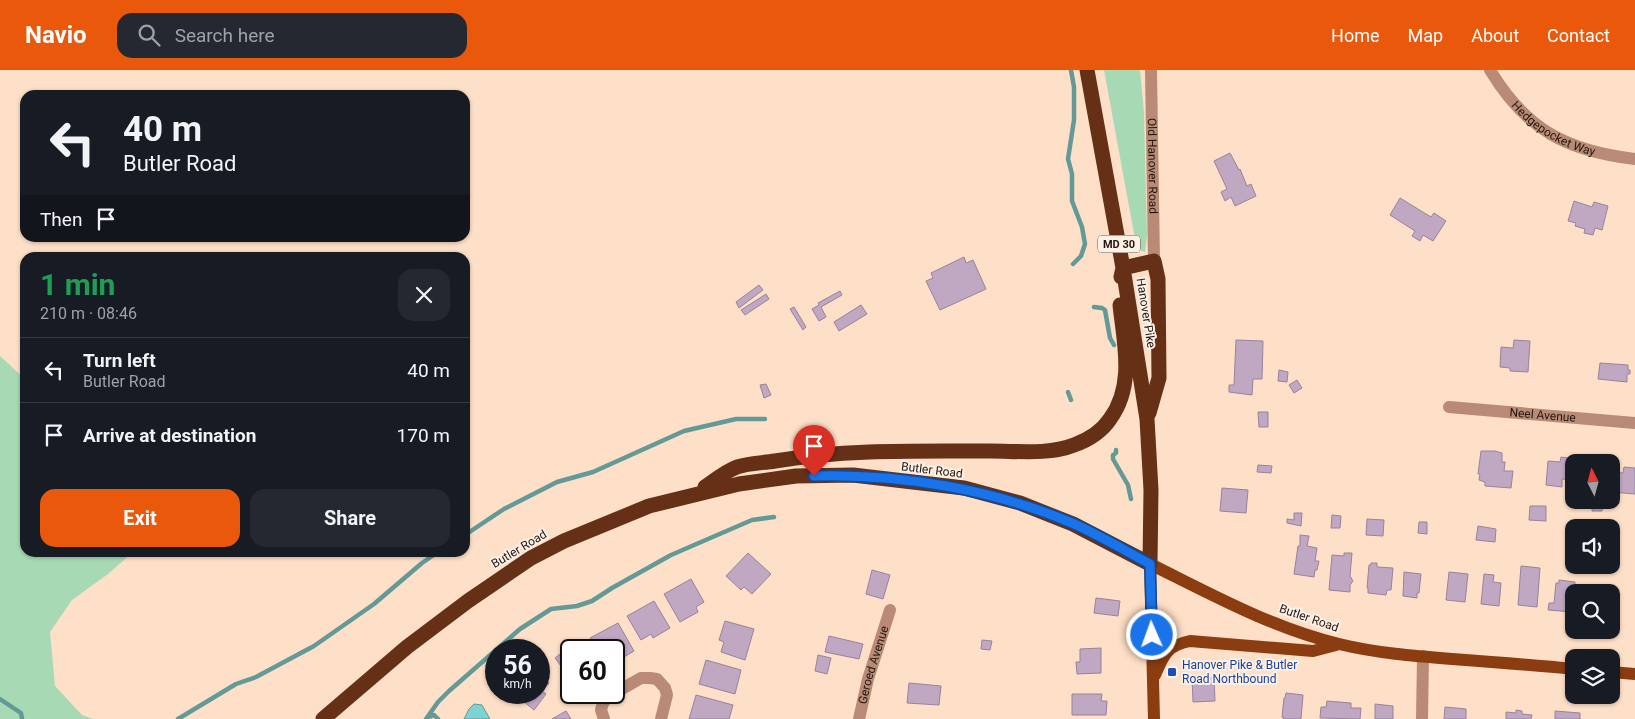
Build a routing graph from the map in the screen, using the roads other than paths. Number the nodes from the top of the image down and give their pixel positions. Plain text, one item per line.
1 (1087, 70) edge
2 (1151, 70) edge
3 (1490, 70) edge
4 (1635, 159) edge
5 (1154, 262) junction
6 (1123, 268) junction
7 (1449, 407) dead end
8 (1147, 419) junction
9 (1635, 423) edge
10 (693, 494) junction
11 (1150, 564) junction
12 (890, 610) dead end
13 (1338, 644) junction
14 (1423, 656) junction
15 (1565, 667) edge
16 (1620, 673) edge
17 (1635, 674) edge
18 (1154, 680) junction
19 (323, 719) edge
20 (604, 719) edge
21 (661, 719) edge
22 (859, 719) edge
23 (1154, 719) edge
24 (1422, 719) edge

1 - 6 highway, Hanover Pike / MD 30
2 - 5 street, Old Hanover Road
3 - 4 street, Hedgepocket Way
5 - 6 highway
5 - 8 highway
6 - 8 highway, Hanover Pike / MD 30
6 - 10 highway
7 - 9 street, Neel Avenue
8 - 11 highway, Hanover Pike / MD 30
10 - 11 highway, Butler Road
10 - 19 highway, Butler Road
11 - 13 main road, Butler Road
11 - 18 main road, MD 30
12 - 22 street, Geroed Avenue
13 - 14 main road, Butler Road
13 - 18 main road
14 - 15 main road, Butler Road
14 - 24 street
16 - 17 main road
18 - 23 main road, MD 30
20 - 21 street

